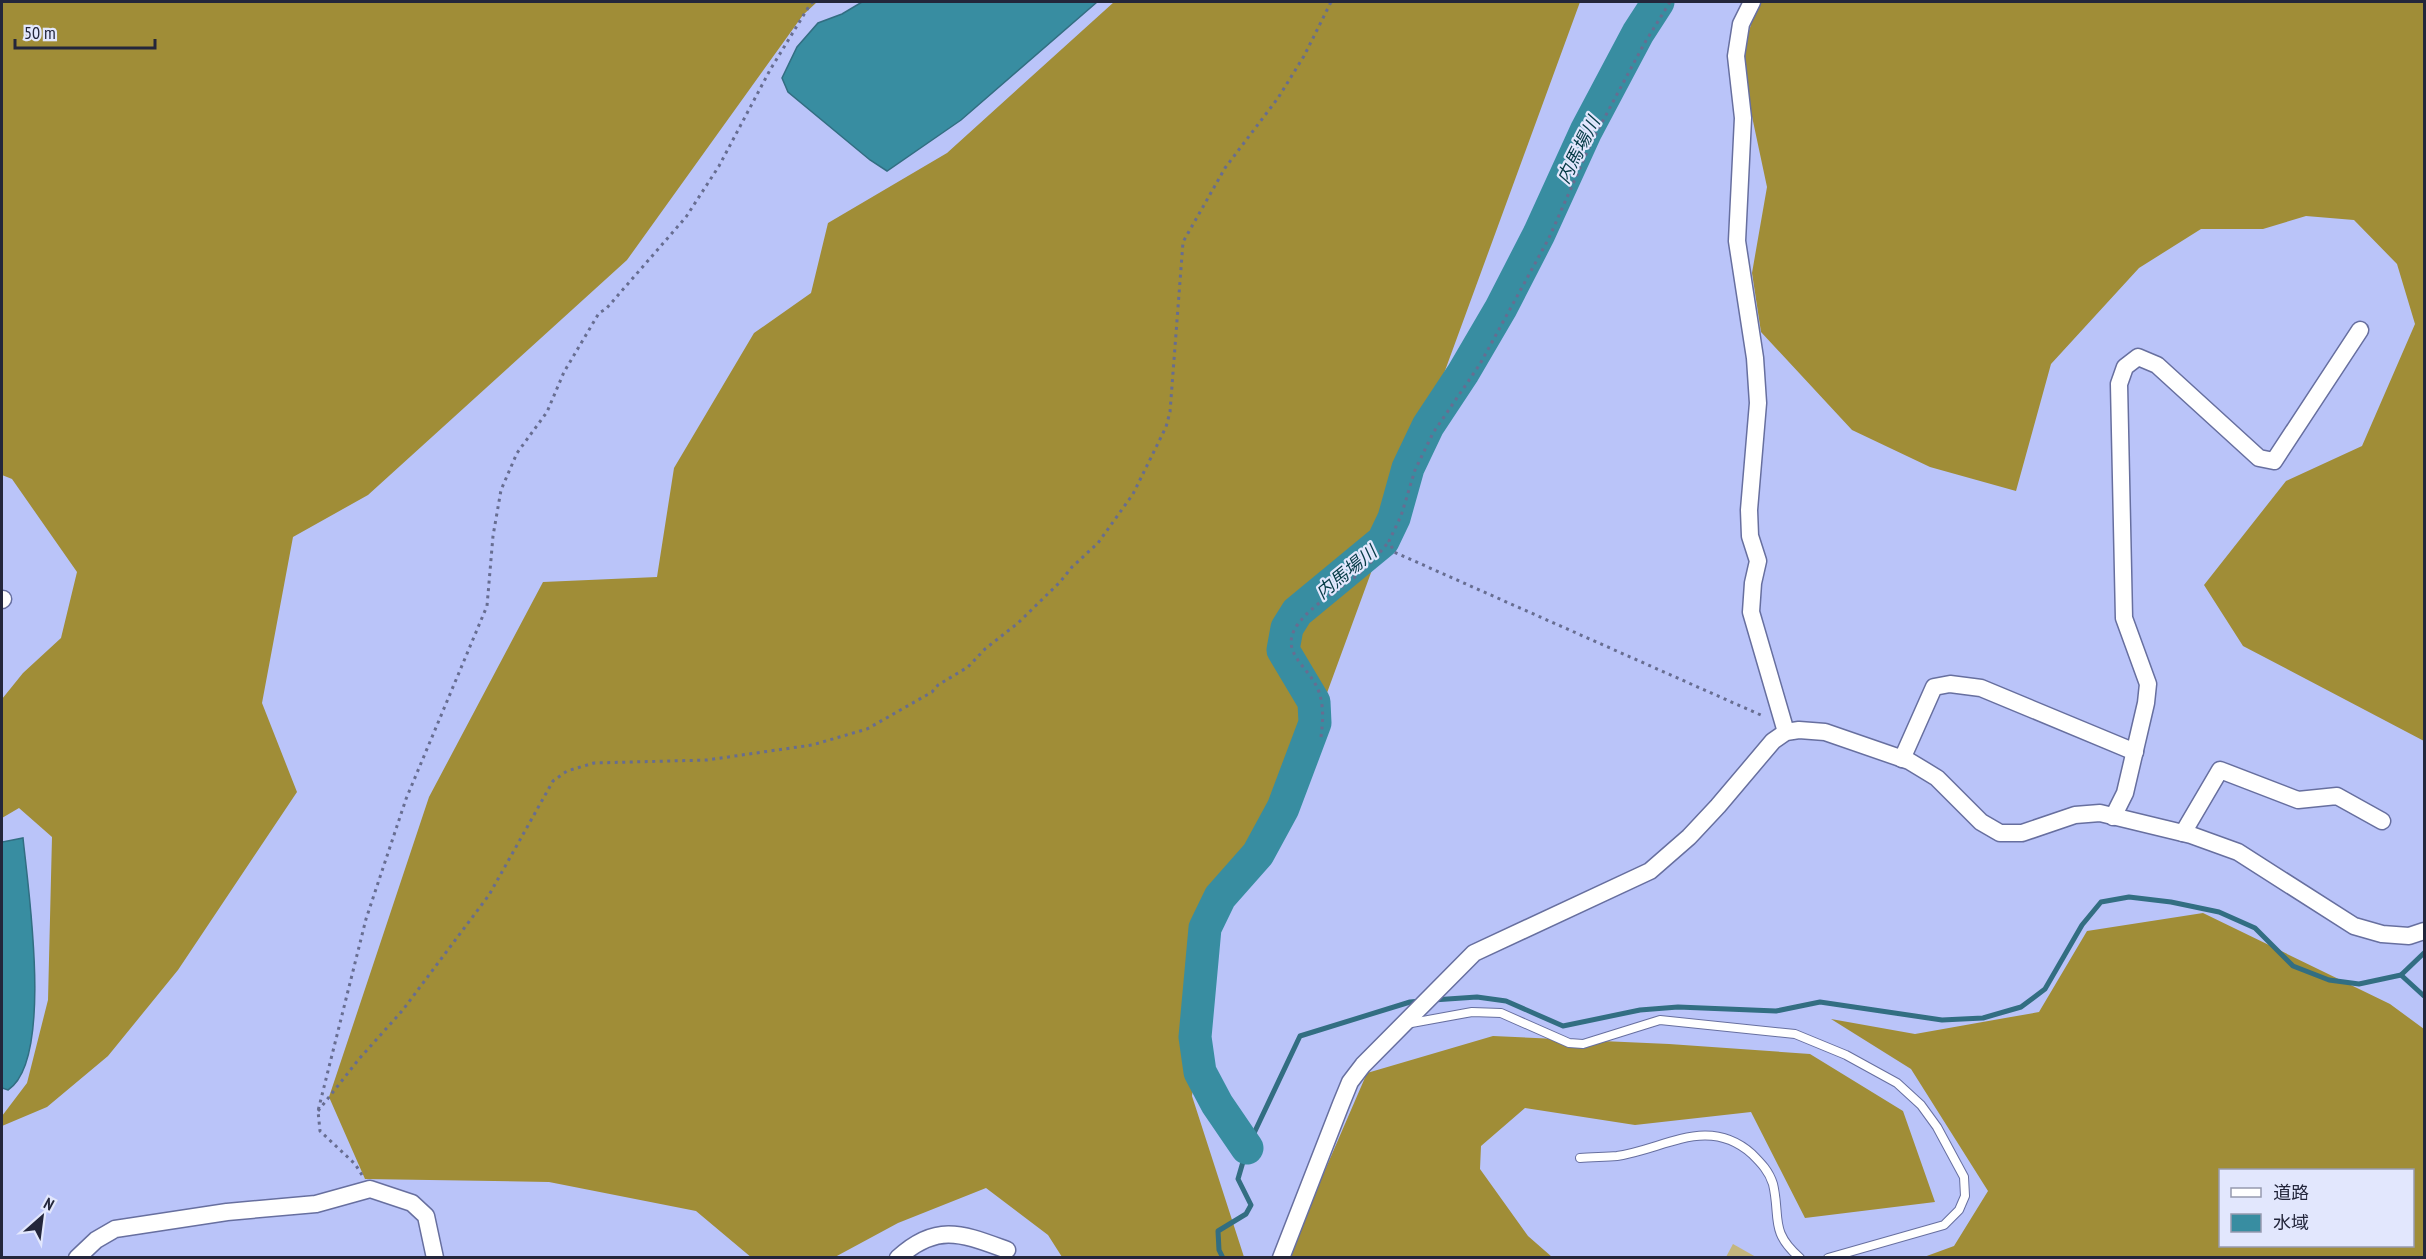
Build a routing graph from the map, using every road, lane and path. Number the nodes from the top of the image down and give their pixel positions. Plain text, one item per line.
1 (816, 2) edge
2 (1331, 2) edge
3 (1670, 2) edge
4 (1752, 2) edge
5 (2360, 330) dead end
6 (1390, 540) junction
7 (1785, 729) junction
8 (1321, 737) dead end
9 (2134, 752) junction
10 (1902, 759) junction
11 (2113, 817) junction
12 (2382, 820) dead end
13 (2183, 833) junction
14 (2424, 931) edge
15 (1403, 1025) junction
16 (318, 1111) junction
17 (1580, 1158) dead end
18 (370, 1189) junction
19 (1007, 1250) dead end
20 (77, 1257) edge
21 (435, 1257) edge
22 (898, 1257) edge
23 (1281, 1257) edge
24 (1800, 1257) edge
25 (1828, 1257) edge

1 - 16 path
2 - 16 path
3 - 6 path
4 - 7 street
5 - 9 street
6 - 7 path
6 - 8 path
7 - 10 street
7 - 15 street
9 - 10 street
9 - 11 street
10 - 11 street
11 - 13 street
12 - 13 street
13 - 14 street
15 - 23 street
15 - 25 lane
16 - 18 path
17 - 24 lane
18 - 20 street
18 - 21 street
19 - 22 street

